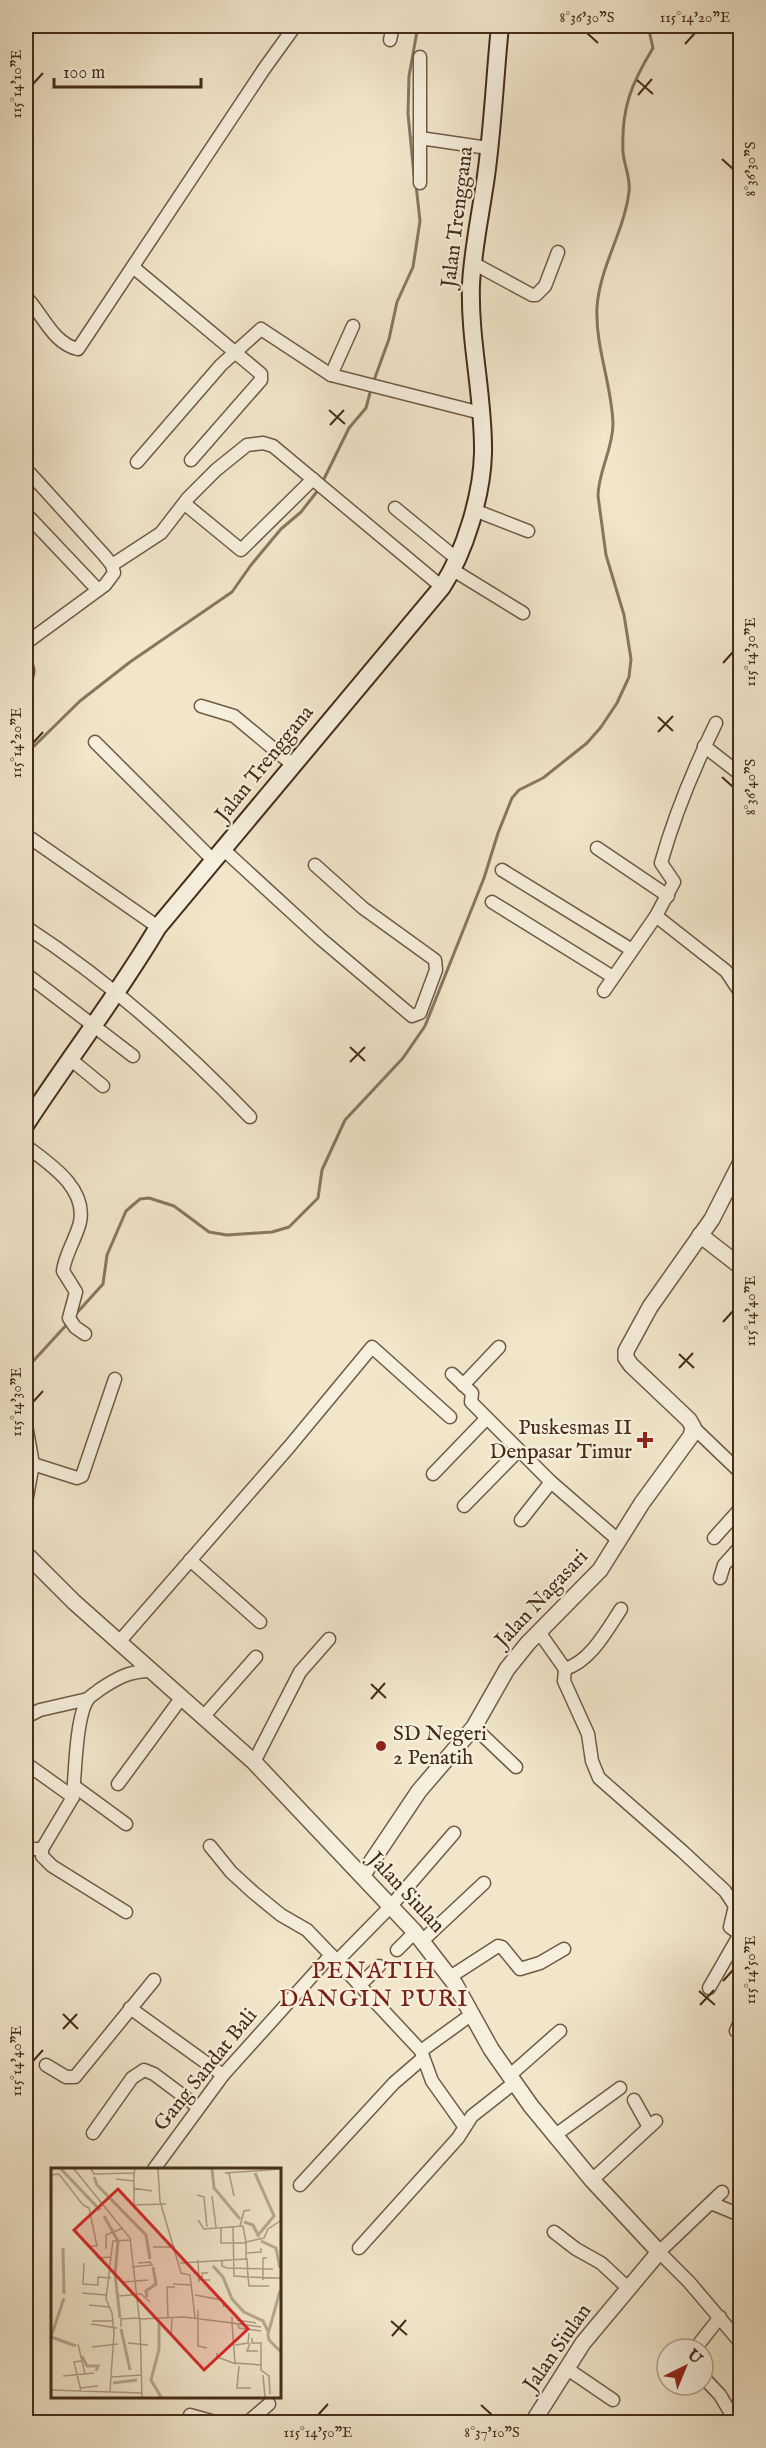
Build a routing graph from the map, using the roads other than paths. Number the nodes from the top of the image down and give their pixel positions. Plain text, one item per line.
1 (295, 26) edge
2 (393, 26) edge
3 (500, 26) edge
4 (390, 40) dead end
5 (420, 57) dead end
6 (420, 138) junction
7 (488, 148) junction
8 (420, 183) dead end
9 (558, 252) dead end
10 (473, 262) junction
11 (133, 267) junction
12 (26, 297) edge
13 (353, 326) dead end
14 (234, 352) junction
15 (331, 375) junction
16 (480, 413) junction
17 (191, 460) dead end
18 (137, 462) dead end
19 (26, 469) edge
20 (313, 480) junction
21 (185, 504) junction
22 (395, 508) dead end
23 (474, 510) junction
24 (26, 514) edge
25 (528, 531) dead end
26 (112, 565) junction
27 (455, 565) junction
28 (442, 587) junction
29 (98, 590) junction
30 (523, 613) dead end
31 (26, 643) edge
32 (26, 662) edge
33 (26, 681) edge
34 (201, 706) dead end
35 (716, 723) dead end
36 (95, 742) dead end
37 (704, 746) junction
38 (293, 765) junction
39 (741, 774) edge
40 (26, 836) edge
41 (597, 848) dead end
42 (219, 855) junction
43 (315, 865) dead end
44 (502, 870) dead end
45 (668, 896) junction
46 (492, 903) dead end
47 (656, 915) junction
48 (26, 927) edge
49 (158, 927) junction
50 (632, 950) junction
51 (26, 974) edge
52 (613, 977) junction
53 (604, 991) dead end
54 (117, 992) junction
55 (741, 993) edge
56 (93, 1026) junction
57 (133, 1056) dead end
58 (69, 1058) junction
59 (103, 1086) dead end
60 (250, 1117) dead end
61 (26, 1124) edge
62 (26, 1146) edge
63 (741, 1164) edge
64 (700, 1235) junction
65 (741, 1266) edge
66 (85, 1334) dead end
67 (499, 1347) dead end
68 (452, 1374) dead end
69 (115, 1379) dead end
70 (463, 1385) junction
71 (450, 1417) dead end
72 (486, 1419) junction
73 (26, 1425) edge
74 (693, 1427) junction
75 (518, 1450) junction
76 (33, 1464) junction
77 (741, 1472) edge
78 (433, 1474) dead end
79 (551, 1482) junction
80 (26, 1502) edge
81 (464, 1506) dead end
82 (741, 1509) edge
83 (521, 1520) dead end
84 (714, 1538) dead end
85 (618, 1539) junction
86 (741, 1547) edge
87 (26, 1554) edge
88 (190, 1560) junction
89 (720, 1578) dead end
90 (621, 1609) dead end
91 (260, 1622) dead end
92 (539, 1632) junction
93 (329, 1639) dead end
94 (123, 1645) junction
95 (256, 1658) dead end
96 (147, 1667) junction
97 (565, 1669) junction
98 (182, 1697) junction
99 (88, 1699) junction
100 (204, 1716) junction
101 (26, 1718) edge
102 (474, 1727) junction
103 (254, 1762) junction
104 (516, 1767) dead end
105 (26, 1768) edge
106 (118, 1784) dead end
107 (74, 1791) junction
108 (126, 1824) dead end
109 (454, 1833) dead end
110 (210, 1846) dead end
111 (26, 1849) edge
112 (42, 1849) junction
113 (362, 1876) junction
114 (484, 1883) dead end
115 (390, 1907) junction
116 (126, 1912) dead end
117 (740, 1934) edge
118 (419, 1936) junction
119 (564, 1949) dead end
120 (397, 1950) dead end
121 (334, 1958) junction
122 (379, 1966) dead end
123 (450, 1977) junction
124 (154, 1980) dead end
125 (360, 1985) junction
126 (709, 1988) dead end
127 (130, 2008) junction
128 (472, 2014) junction
129 (560, 2031) dead end
130 (422, 2054) junction
131 (46, 2065) dead end
132 (223, 2075) junction
133 (512, 2080) junction
134 (620, 2088) dead end
135 (634, 2100) dead end
136 (198, 2107) junction
137 (464, 2126) junction
138 (93, 2133) dead end
139 (554, 2136) junction
140 (155, 2168) edge
141 (592, 2180) junction
142 (300, 2185) dead end
143 (722, 2192) dead end
144 (711, 2203) junction
145 (741, 2215) edge
146 (554, 2232) dead end
147 (359, 2248) dead end
148 (659, 2252) junction
149 (628, 2288) junction
150 (720, 2317) junction
151 (704, 2337) edge
152 (741, 2342) edge
153 (566, 2368) junction
154 (715, 2390) edge
155 (613, 2400) dead end
156 (269, 2404) dead end
157 (190, 2415) dead end
158 (215, 2422) edge
159 (248, 2422) edge
160 (533, 2422) edge
161 (736, 2422) edge

1 - 11 street
2 - 4 street
3 - 7 main road, Jalan Trenggana
5 - 6 street
6 - 7 street
6 - 8 street
7 - 10 main road, Jalan Trenggana
9 - 10 street
10 - 16 main road, Jalan Trenggana
11 - 12 street
11 - 14 street
13 - 15 street
14 - 15 street
14 - 17 street
14 - 18 street
15 - 16 street
16 - 23 main road, Jalan Trenggana
19 - 26 street
20 - 21 street
20 - 21 street
20 - 28 street
21 - 26 street
22 - 27 street
23 - 25 street
23 - 27 main road, Jalan Trenggana
24 - 29 street
26 - 29 street
27 - 28 main road, Jalan Trenggana
27 - 30 street
28 - 38 main road, Jalan Trenggana
29 - 31 street
32 - 33 street
34 - 38 street
35 - 37 street
36 - 42 street
37 - 39 street
37 - 45 street
38 - 42 main road, Jalan Trenggana
40 - 49 street
41 - 45 street
42 - 43 street
42 - 49 main road, Jalan Trenggana
44 - 50 street
45 - 47 street
46 - 52 street
47 - 50 street
47 - 55 street
48 - 54 street
49 - 54 main road, Jalan Trenggana
50 - 52 street
51 - 56 street
52 - 53 street
54 - 56 main road, Jalan Trenggana
54 - 60 street
56 - 57 street
56 - 58 main road, Jalan Trenggana
58 - 59 street
58 - 61 main road, Jalan Trenggana
62 - 66 street
63 - 64 street
64 - 65 street
64 - 74 street
67 - 70 street
68 - 70 street
69 - 76 street
70 - 72 street
71 - 88 street
72 - 75 street
72 - 78 street
73 - 76 street
74 - 77 street
74 - 85 street, Jalan Nagasari
75 - 79 street
75 - 81 street
76 - 80 street
79 - 83 street
79 - 85 street
82 - 84 street
85 - 92 street, Jalan Nagasari
86 - 89 street
87 - 94 street, Jalan Siulan
88 - 91 street
88 - 94 street
90 - 97 street
92 - 97 street
92 - 102 street, Jalan Nagasari
93 - 103 street
94 - 96 street, Jalan Siulan
95 - 100 street
96 - 98 street, Jalan Siulan
96 - 99 street
97 - 117 street
98 - 100 street, Jalan Siulan
98 - 106 street
99 - 101 street
99 - 107 street
100 - 103 street, Jalan Siulan
102 - 104 street
102 - 113 street, Jalan Nagasari
103 - 113 street, Jalan Siulan
105 - 107 street
107 - 108 street
107 - 112 street
109 - 115 street, Gang Sandat Bali
110 - 121 street
111 - 112 street
112 - 116 street
113 - 115 street, Jalan Siulan
114 - 118 street
115 - 118 street, Jalan Siulan
115 - 121 street, Gang Sandat Bali
117 - 126 street
118 - 120 street
118 - 123 street, Jalan Siulan
119 - 123 street
121 - 125 street
121 - 132 street, Gang Sandat Bali
122 - 125 street
123 - 128 street, Jalan Siulan
124 - 127 street
125 - 130 street
127 - 131 street
127 - 132 street
128 - 130 street
128 - 133 street, Jalan Siulan
129 - 133 street
130 - 137 street
130 - 142 street
132 - 136 street, Gang Sandat Bali
133 - 137 street
133 - 139 street, Jalan Siulan
134 - 139 street
135 - 141 street
136 - 138 street
136 - 140 street, Gang Sandat Bali
137 - 147 street
139 - 141 street, Jalan Siulan
141 - 148 street, Jalan Siulan
143 - 144 street
144 - 145 street
144 - 148 street
146 - 149 street
148 - 149 street, Jalan Siulan
148 - 150 street
149 - 153 street, Jalan Siulan
150 - 151 street
150 - 152 street
153 - 155 street
153 - 160 street, Jalan Siulan
154 - 161 street
156 - 159 street
157 - 158 street

